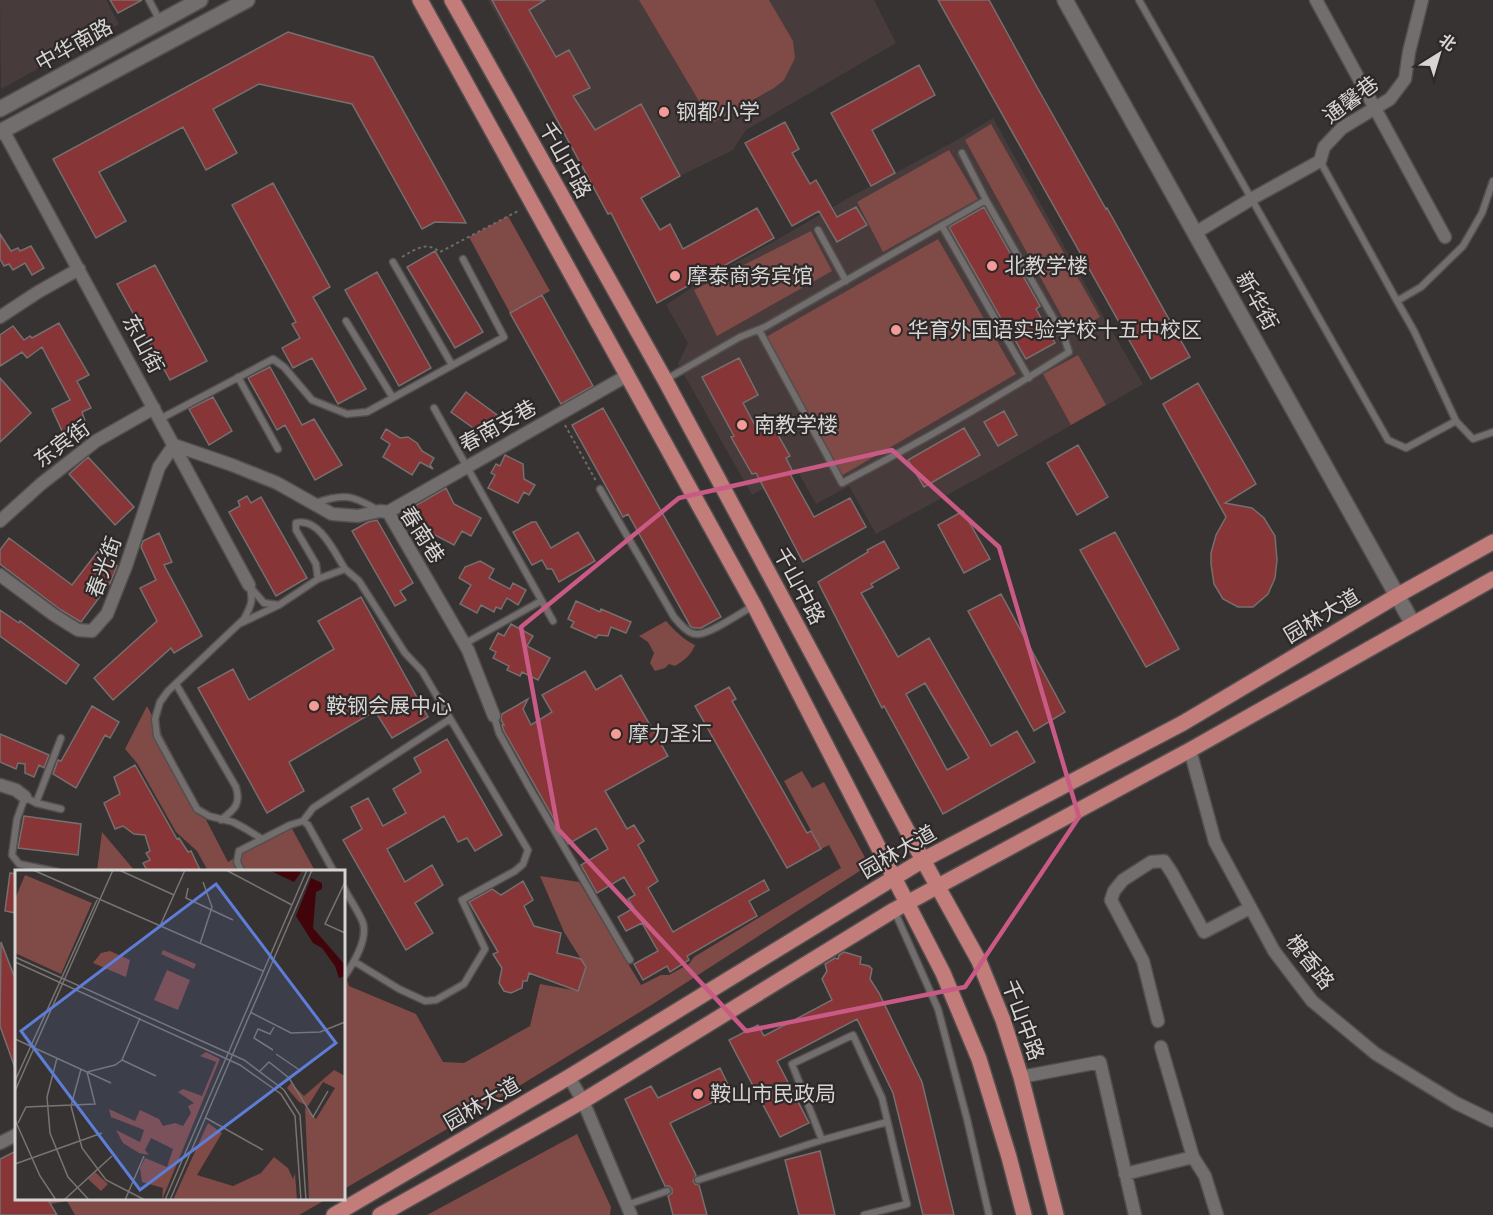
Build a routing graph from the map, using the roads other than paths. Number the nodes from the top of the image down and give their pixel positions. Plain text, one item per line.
1 (149, 0) edge
2 (247, 0) edge
3 (420, 0) edge
4 (452, 0) edge
5 (1065, 0) edge
6 (1139, 0) edge
7 (1316, 0) edge
8 (1422, 0) edge
9 (193, 2) edge
10 (160, 22) junction
11 (1375, 107) junction
12 (0, 109) edge
13 (1, 128) edge
14 (962, 153) dead end
15 (1320, 161) junction
16 (1493, 181) edge
17 (1253, 198) junction
18 (987, 200) junction
19 (942, 226) junction
20 (818, 230) dead end
21 (1195, 233) junction
22 (1445, 237) dead end
23 (463, 259) dead end
24 (393, 262) road end
25 (79, 269) junction
26 (846, 281) junction
27 (1397, 301) junction
28 (0, 317) edge
29 (346, 321) dead end
30 (759, 330) junction
31 (452, 365) junction
32 (628, 375) junction
33 (238, 377) junction
34 (1029, 378) junction
35 (664, 380) junction
36 (393, 398) junction
37 (434, 408) dead end
38 (157, 414) junction
39 (1456, 421) junction
40 (1493, 432) edge
41 (174, 445) junction
42 (278, 449) dead end
43 (466, 466) junction
44 (600, 489) road end
45 (314, 503) junction
46 (384, 512) junction
47 (0, 521) edge
48 (1493, 542) edge
49 (345, 569) junction
50 (0, 575) edge
51 (318, 579) junction
52 (1493, 579) edge
53 (249, 585) junction
54 (1398, 595) junction
55 (541, 601) junction
56 (279, 604) junction
57 (754, 605) junction
58 (553, 621) dead end
59 (239, 624) junction
60 (1413, 624) junction
61 (464, 644) junction
62 (176, 684) junction
63 (494, 716) joint
64 (450, 719) junction
65 (61, 738) dead end
66 (1190, 750) junction
67 (0, 785) edge
68 (30, 800) junction
69 (61, 809) dead end
70 (221, 820) junction
71 (303, 821) junction
72 (262, 839) junction
73 (923, 860) junction
74 (48, 870) edge
75 (241, 870) edge
76 (333, 870) edge
77 (895, 877) junction
78 (937, 886) junction
79 (345, 890) edge
80 (900, 907) junction
81 (1250, 908) junction
82 (630, 960) dead end
83 (355, 962) junction
84 (345, 976) edge
85 (1158, 1021) dead end
86 (1161, 1047) dead end
87 (569, 1077) junction
88 (1021, 1077) junction
89 (583, 1101) junction
90 (1493, 1121) edge
91 (887, 1122) junction
92 (15, 1136) edge
93 (822, 1140) junction
94 (0, 1143) edge
95 (1193, 1157) junction
96 (1125, 1174) junction
97 (698, 1180) dead end
98 (667, 1191) dead end
99 (629, 1210) edge
100 (334, 1215) edge
101 (381, 1215) edge
102 (864, 1215) edge
103 (989, 1215) edge
104 (1024, 1215) edge
105 (1056, 1215) edge
106 (1135, 1215) edge
107 (1217, 1215) edge

1 - 10 lane
2 - 13 street
3 - 32 main road
4 - 35 main road, 千山中路
5 - 21 street, 新华街
6 - 17 lane
7 - 11 street
8 - 11 street, 通馨巷
9 - 10 street, 中华南路
10 - 12 street, 中华南路
11 - 15 street, 通馨巷
11 - 22 street
13 - 25 street, 东山街
14 - 18 lane
15 - 17 street
15 - 27 lane
16 - 27 lane
17 - 21 street
17 - 39 lane
18 - 19 lane
18 - 34 lane
19 - 26 lane
19 - 34 lane
20 - 26 lane
21 - 54 street, 新华街
23 - 31 lane
24 - 31 lane
25 - 28 street
25 - 38 street, 东山街
26 - 30 lane
27 - 39 lane
29 - 36 lane
30 - 34 lane
30 - 35 lane
31 - 36 lane
32 - 43 street, 春南支巷
32 - 57 main road
33 - 36 lane
33 - 38 lane
33 - 42 lane
35 - 73 main road, 千山中路
37 - 43 lane
38 - 41 street, 东山街
38 - 47 street, 东宾街
39 - 40 lane
41 - 45 street, 春南巷
41 - 50 street, 春光街
41 - 53 street, 东山街
43 - 46 street, 春南支巷
43 - 55 lane
44 - 57 lane
45 - 46 street, 春南巷
45 - 46 lane
46 - 61 street, 春南巷
48 - 54 main road, 园林大道
49 - 51 lane
49 - 51 lane
49 - 64 lane
51 - 56 lane
52 - 60 main road
53 - 56 lane
53 - 59 lane
54 - 60 street, 新华街
54 - 73 main road, 园林大道
55 - 58 lane
55 - 61 lane
56 - 59 lane
57 - 77 main road
59 - 62 lane
60 - 66 main road
61 - 63 street, 春南巷
62 - 70 lane
62 - 70 lane
63 - 82 lane
64 - 71 lane
64 - 83 lane
65 - 68 lane
66 - 78 main road
66 - 81 street, 槐香路
67 - 68 street
68 - 69 lane
68 - 74 lane
70 - 72 lane
71 - 72 lane
71 - 76 lane
72 - 75 lane
73 - 77 main road, 园林大道
73 - 78 main road, 千山中路
77 - 80 main road
77 - 87 main road, 园林大道
78 - 80 main road
78 - 88 main road, 千山中路
79 - 83 lane
80 - 89 main road
80 - 103 lane
80 - 104 main road
81 - 85 street
81 - 90 street, 槐香路
83 - 84 lane
86 - 95 street
87 - 89 street
87 - 100 main road, 园林大道
88 - 96 street
88 - 105 main road, 千山中路
89 - 99 street
89 - 101 main road
91 - 93 lane
91 - 93 lane
91 - 102 lane
92 - 94 street
93 - 97 lane
95 - 96 street
95 - 107 street
96 - 106 street
98 - 99 lane

